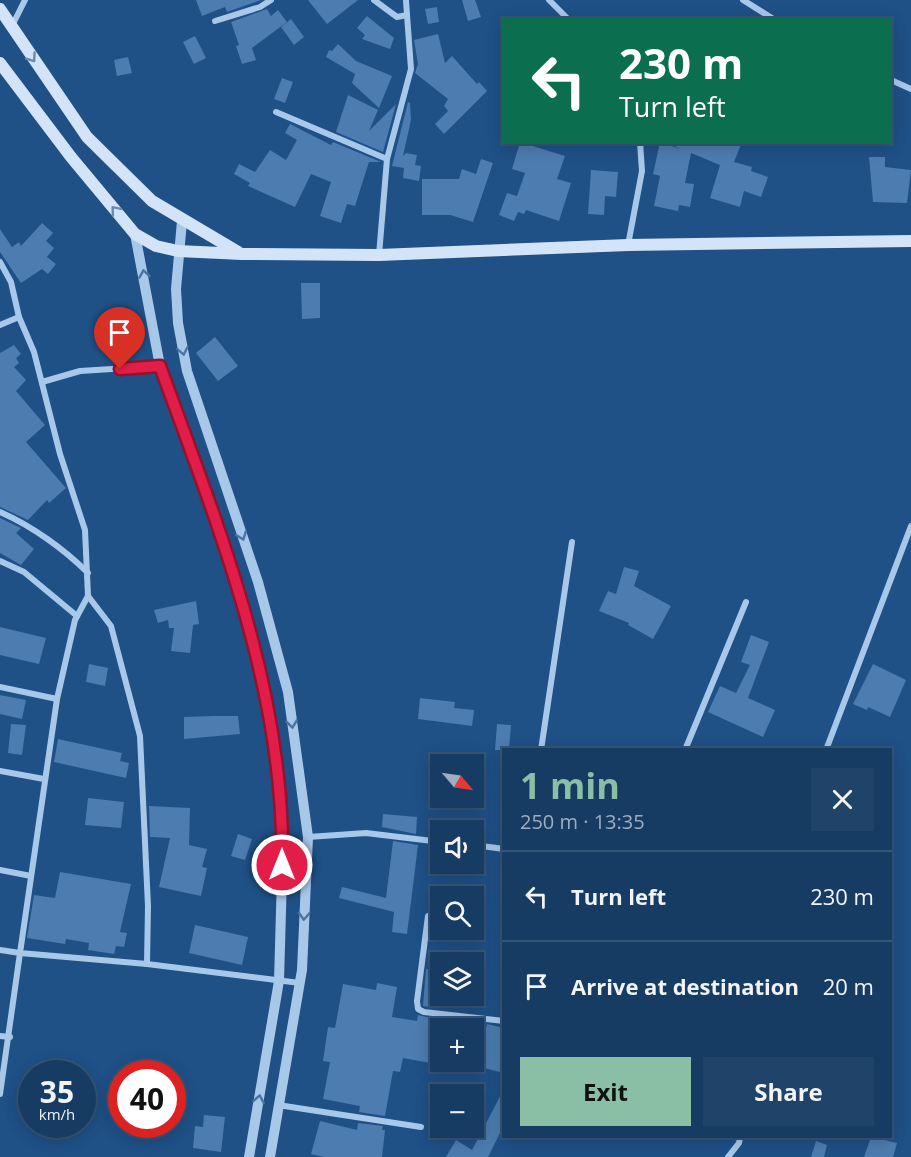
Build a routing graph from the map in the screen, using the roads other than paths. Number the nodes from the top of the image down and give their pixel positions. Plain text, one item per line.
1 (25, 0) edge
2 (271, 0) edge
3 (374, 0) edge
4 (406, 0) edge
5 (549, 0) edge
6 (743, 0) edge
7 (0, 9) edge
8 (407, 15) junction
9 (567, 18) edge
10 (771, 18) edge
11 (215, 21) dead end
12 (12, 28) junction
13 (0, 63) edge
14 (892, 80) edge
15 (911, 89) edge
16 (276, 112) dead end
17 (640, 144) edge
18 (387, 159) junction
19 (182, 221) junction
20 (135, 234) junction
21 (911, 241) edge
22 (628, 245) junction
23 (178, 251) junction
24 (242, 254) junction
25 (379, 255) junction
26 (0, 262) edge
27 (19, 317) junction
28 (0, 325) edge
29 (160, 366) junction
30 (42, 382) junction
31 (0, 512) edge
32 (910, 529) edge
33 (572, 542) dead end
34 (0, 561) edge
35 (89, 573) junction
36 (88, 596) junction
37 (746, 602) dead end
38 (77, 616) junction
39 (0, 687) edge
40 (57, 699) junction
41 (542, 748) edge
42 (686, 748) edge
43 (827, 748) edge
44 (0, 771) edge
45 (44, 779) junction
46 (308, 837) junction
47 (430, 841) edge
48 (484, 846) edge
49 (502, 849) edge
50 (0, 870) edge
51 (31, 876) junction
52 (428, 916) dead end
53 (0, 950) edge
54 (20, 953) junction
55 (147, 964) junction
56 (279, 981) junction
57 (300, 983) junction
58 (502, 1021) edge
59 (0, 1036) edge
60 (10, 1037) junction
61 (0, 1094) edge
62 (278, 1105) junction
63 (421, 1127) dead end
64 (740, 1138) edge
65 (249, 1157) edge
66 (270, 1157) edge
67 (728, 1157) edge

1 - 12 street
2 - 11 street
3 - 8 street
4 - 8 street
5 - 9 street
6 - 10 street
7 - 12 main road
8 - 18 street
12 -> 19 main road
20 -> 13 main road
14 - 15 street
16 - 18 street
17 - 22 street
18 - 25 street
19 - 23 street
19 - 24 main road
20 - 23 main road
29 -> 20 street
21 - 22 main road
22 - 25 main road
23 - 24 main road
23 -> 46 street
24 - 25 main road
26 - 27 street
27 - 28 street
27 - 30 street
29 - 30 street
29 - 56 street
30 - 35 street
31 - 35 street
32 - 43 street
33 - 41 street
34 - 38 street
35 - 36 street
36 - 38 street
36 - 55 street
37 - 42 street
38 - 40 street
39 - 40 street
40 - 45 street
44 - 45 street
45 - 51 street
46 - 47 street
46 -> 57 street
48 - 49 street
50 - 51 street
51 - 54 street
52 - 58 street
53 - 54 street
54 - 55 street
54 - 60 street
55 - 56 street
56 - 57 street
65 -> 56 street
57 - 62 street
59 - 60 street
60 - 61 street
62 - 63 street
62 - 66 street
64 - 67 street

